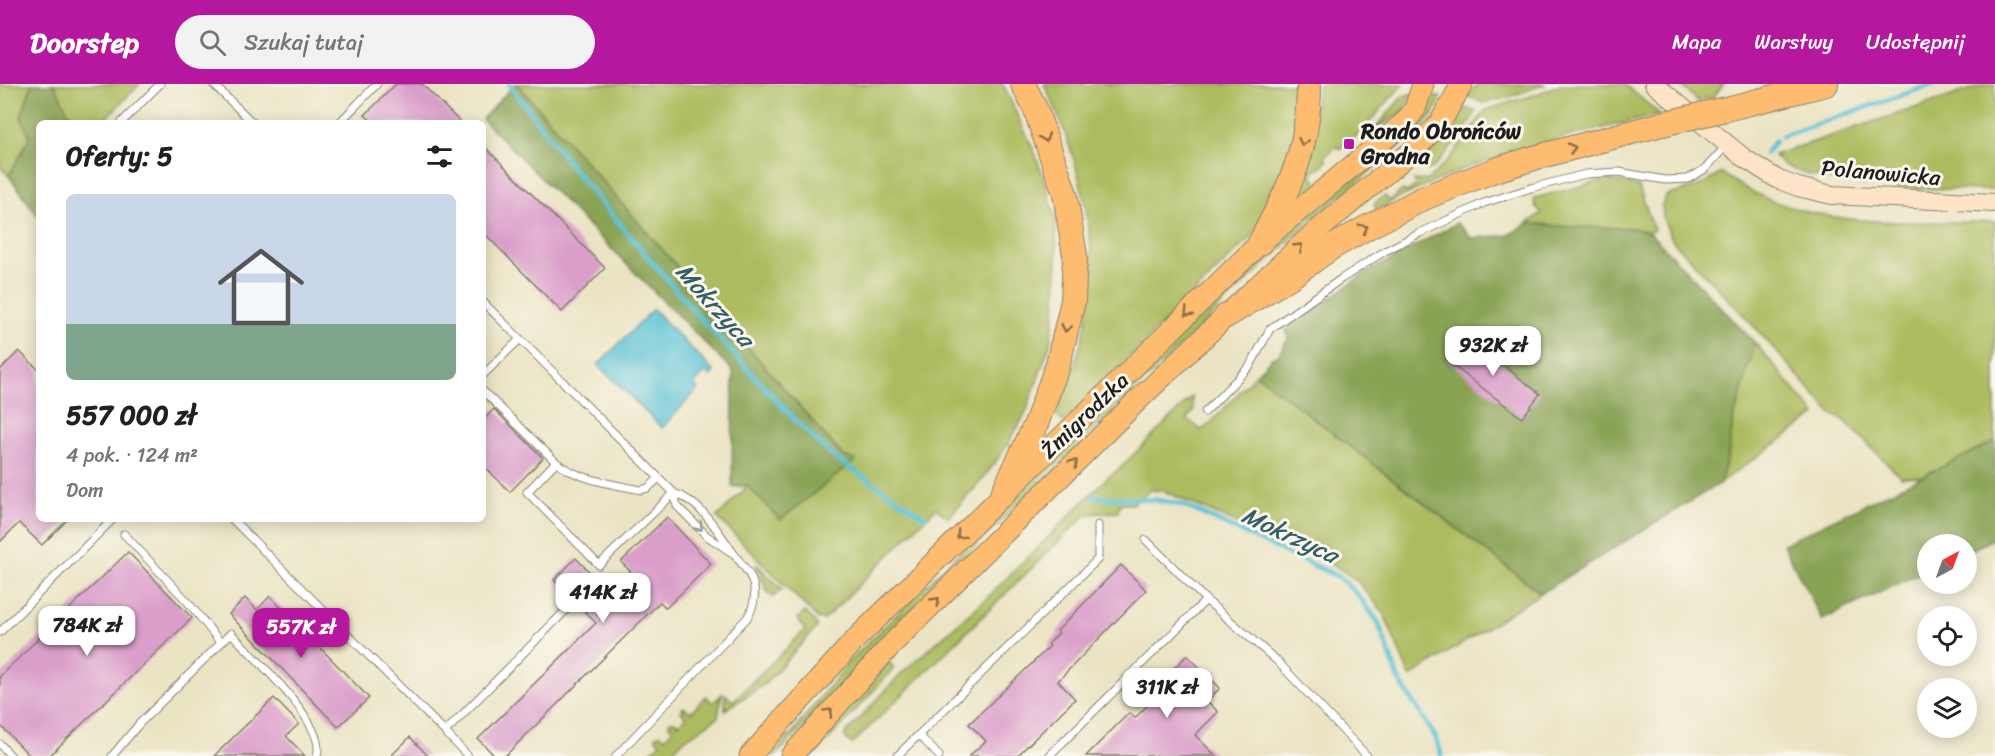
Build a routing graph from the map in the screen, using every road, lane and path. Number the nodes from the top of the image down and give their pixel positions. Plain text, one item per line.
1 (160, 84) edge
2 (213, 84) edge
3 (378, 84) edge
4 (1023, 84) edge
5 (1309, 84) edge
6 (1424, 84) edge
7 (1461, 84) edge
8 (1654, 84) edge
9 (1826, 84) edge
10 (124, 120) edge
11 (250, 120) edge
12 (342, 120) edge
13 (1727, 145) junction
14 (1995, 203) edge
15 (1260, 243) junction
16 (486, 305) edge
17 (1226, 316) junction
18 (519, 339) junction
19 (486, 372) edge
20 (486, 394) edge
21 (1206, 412) dead end
22 (556, 462) junction
23 (659, 478) junction
24 (674, 493) junction
25 (1002, 495) junction
26 (110, 522) edge
27 (235, 522) edge
28 (1098, 525) dead end
29 (124, 534) dead end
30 (1146, 540) dead end
31 (733, 553) junction
32 (1206, 600) junction
33 (571, 605) dead end
34 (0, 632) edge
35 (221, 643) junction
36 (445, 732) junction
37 (919, 735) junction
38 (0, 744) edge
39 (11, 756) edge
40 (112, 756) edge
41 (316, 756) edge
42 (468, 756) edge
43 (616, 756) edge
44 (750, 756) edge
45 (791, 756) edge
46 (897, 756) edge
47 (939, 756) edge
48 (1049, 756) edge
49 (1367, 756) edge

1 - 10 lane
2 - 11 lane
3 - 12 lane
4 -> 25 highway
5 -> 15 highway
6 - 15 main road, Żmigrodzka
17 -> 7 main road, Żmigrodzka
8 - 13 street, Polanowicka
17 -> 9 highway, bridge
13 - 14 street, Polanowicka
13 - 21 lane
15 -> 25 main road, Żmigrodzka
16 - 18 lane
45 -> 17 main road, Żmigrodzka
18 - 19 lane
18 - 23 lane
20 - 22 lane
22 - 23 lane
22 - 24 lane
23 - 24 lane
24 - 31 lane
24 -> 31 lane
25 -> 44 main road, Żmigrodzka
26 - 34 lane
27 - 36 lane
28 - 37 lane
29 - 35 lane
30 - 32 lane
31 - 43 lane
32 - 48 lane
32 - 49 lane
33 - 36 lane
35 - 40 lane
35 - 41 lane
36 - 42 lane
37 - 46 lane
37 - 47 lane
38 - 39 lane

